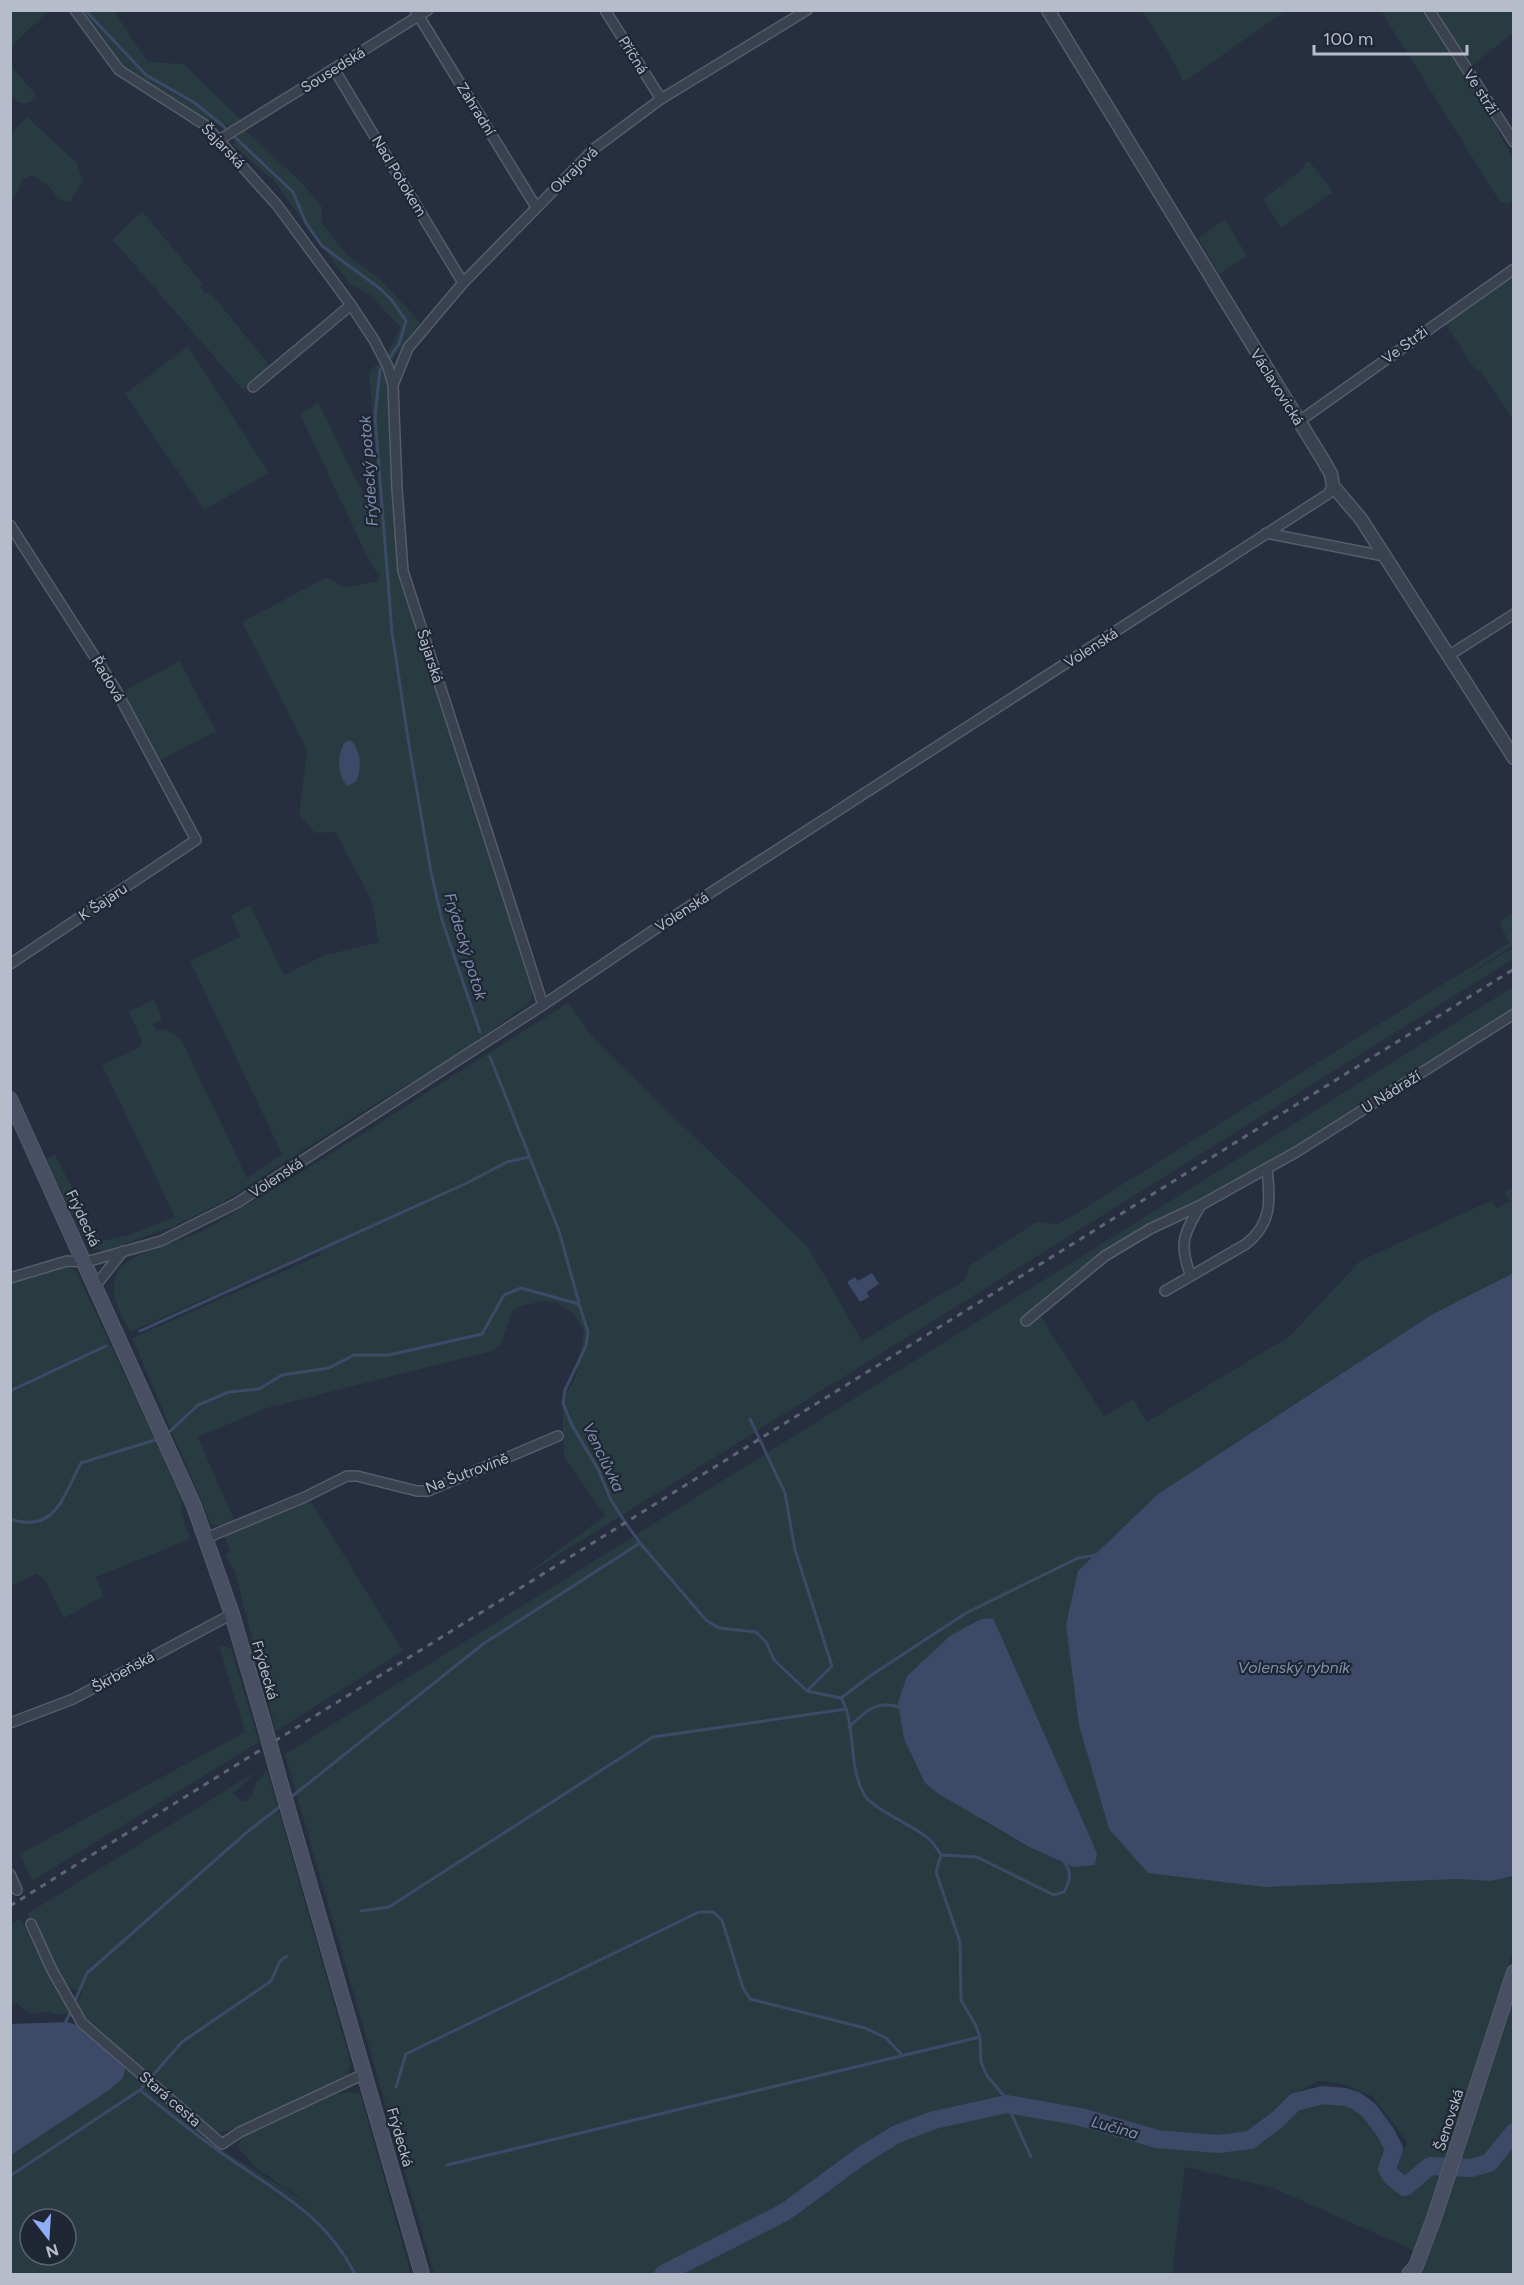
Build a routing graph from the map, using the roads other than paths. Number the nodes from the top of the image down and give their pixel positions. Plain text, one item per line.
1 (75, 10) edge
2 (428, 10) edge
3 (605, 10) edge
4 (807, 10) edge
5 (1047, 10) edge
6 (1430, 10) edge
7 (417, 13) edge
8 (334, 69) junction
9 (661, 99) junction
10 (221, 139) junction
11 (1514, 142) edge
12 (536, 207) junction
13 (1514, 269) edge
14 (464, 282) junction
15 (351, 305) junction
16 (393, 385) junction
17 (254, 387) dead end
18 (1298, 422) junction
19 (1333, 486) junction
20 (10, 525) edge
21 (1266, 533) junction
22 (1384, 556) junction
23 (1514, 614) edge
24 (1448, 656) junction
25 (1514, 758) edge
26 (196, 840) joint
27 (10, 964) edge
28 (543, 1005) junction
29 (1514, 1014) edge
30 (10, 1099) edge
31 (14, 1115) edge
32 (1267, 1168) junction
33 (1201, 1205) junction
34 (123, 1251) junction
35 (86, 1263) junction
36 (1191, 1276) junction
37 (10, 1278) edge
38 (96, 1285) junction
39 (1165, 1291) dead end
40 (1026, 1321) dead end
41 (558, 1436) dead end
42 (206, 1538) junction
43 (232, 1614) junction
44 (10, 1723) edge
45 (10, 1874) edge
46 (17, 1890) dead end
47 (31, 1924) dead end
48 (1514, 1972) edge
49 (364, 2074) junction
50 (422, 2274) edge
51 (1409, 2274) edge

1 - 10 street, Šajarská
2 - 7 street, Sousedská
3 - 9 street, Příčná
4 - 9 street, Okrajová
5 - 18 street, Václavovická
6 - 11 street, Ve strži
7 - 8 street, Sousedská
7 - 12 street, Zahradní
8 - 10 street, Sousedská
8 - 14 street, Nad Potokem
9 - 12 street, Okrajová
10 - 15 street, Šajarská
12 - 14 street, Okrajová
13 - 18 street, Ve Strži
14 - 16 street, Okrajová
15 - 16 street, Šajarská
15 - 17 street
16 - 28 street, Šajarská
18 - 19 street, Václavovická
19 - 21 street, Volenská
19 - 22 street, Václavovická
20 - 26 street, Řadová
21 - 22 street
21 - 28 street, Volenská
22 - 24 street, Václavovická
23 - 24 street
24 - 25 street, Václavovická
26 - 27 street, K Šajaru
28 - 34 street, Volenská
29 - 32 street, U Nádraží
30 - 31 main road, Frýdecká
31 - 35 main road, Frýdecká
32 - 33 street, U Nádraží
32 - 36 street
33 - 36 street
33 - 40 street, U Nádraží
34 - 35 street, Volenská
34 - 38 street
35 - 37 street, Volenská
35 - 38 main road, Frýdecká
36 - 39 street
38 - 42 main road, Frýdecká
41 - 42 street, Na Šutrovině
42 - 43 main road, Frýdecká
43 - 44 street, Škrbeňská
43 - 49 main road, Frýdecká, bridge
45 - 46 street
47 - 49 street, Stará cesta
48 - 51 main road, Šenovská
49 - 50 main road, Frýdecká

